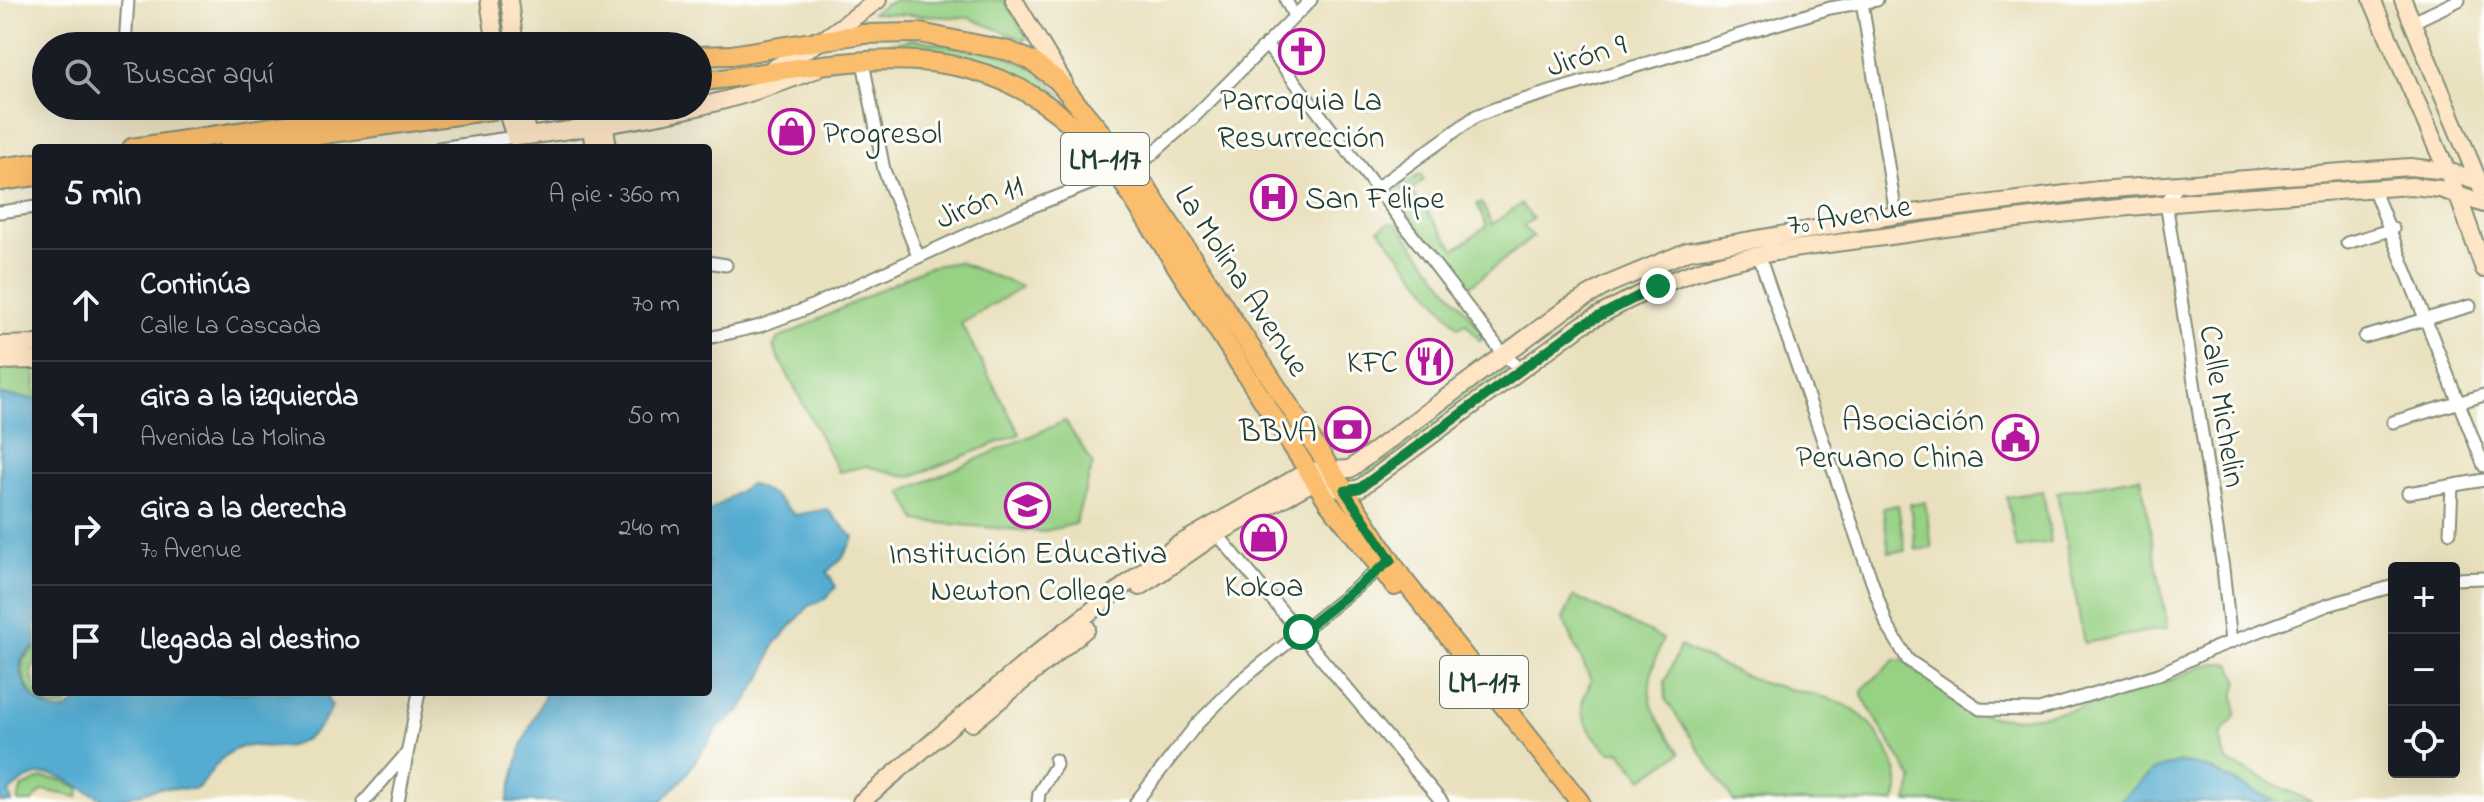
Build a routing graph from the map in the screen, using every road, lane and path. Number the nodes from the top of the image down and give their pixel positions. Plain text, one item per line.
1 (128, 0) edge
2 (489, 0) edge
3 (509, 0) edge
4 (878, 0) edge
5 (1014, 0) edge
6 (1286, 0) edge
7 (1311, 0) edge
8 (1877, 0) edge
9 (2372, 0) edge
10 (2403, 0) edge
11 (2459, 0) edge
12 (1862, 2) junction
13 (1294, 16) junction
14 (2413, 22) junction
15 (126, 32) edge
16 (494, 32) edge
17 (513, 32) edge
18 (824, 39) junction
19 (1266, 44) junction
20 (712, 56) edge
21 (863, 62) junction
22 (827, 65) junction
23 (765, 73) junction
24 (712, 80) edge
25 (1069, 91) junction
26 (712, 104) edge
27 (318, 120) edge
28 (419, 120) edge
29 (517, 120) edge
30 (632, 120) edge
31 (598, 127) junction
32 (521, 137) junction
33 (159, 144) edge
34 (256, 144) edge
35 (469, 144) edge
36 (595, 144) edge
37 (606, 144) edge
38 (32, 164) edge
39 (0, 168) edge
40 (2447, 171) junction
41 (1125, 172) junction
42 (32, 177) edge
43 (0, 181) edge
44 (2181, 183) junction
45 (2483, 187) edge
46 (2373, 188) junction
47 (1375, 189) junction
48 (2098, 190) junction
49 (2458, 196) junction
50 (2166, 202) junction
51 (2484, 204) edge
52 (2101, 207) junction
53 (32, 208) edge
54 (0, 212) edge
55 (1896, 215) junction
56 (2393, 229) junction
57 (1788, 232) junction
58 (2347, 243) dead end
59 (1791, 251) junction
60 (918, 256) junction
61 (1759, 256) junction
62 (712, 263) edge
63 (726, 265) dead end
64 (2484, 269) edge
65 (2470, 306) dead end
66 (2426, 319) junction
67 (712, 337) edge
68 (2365, 337) dead end
69 (32, 344) edge
70 (0, 345) edge
71 (1504, 355) junction
72 (32, 360) edge
73 (0, 361) edge
74 (1526, 367) junction
75 (2484, 395) edge
76 (2457, 403) junction
77 (2393, 422) dead end
78 (2484, 466) edge
79 (1318, 474) junction
80 (2484, 480) edge
81 (2452, 486) junction
82 (1345, 491) junction
83 (2408, 493) dead end
84 (2450, 532) dead end
85 (1217, 534) junction
86 (1385, 564) junction
87 (2484, 578) edge
88 (2460, 579) edge
89 (2388, 588) edge
90 (1301, 632) junction
91 (2231, 642) junction
92 (418, 696) edge
93 (408, 750) junction
94 (1055, 760) dead end
95 (364, 802) edge
96 (398, 802) edge
97 (861, 802) edge
98 (877, 802) edge
99 (1038, 802) edge
100 (1136, 802) edge
101 (1442, 802) edge
102 (1565, 802) edge
103 (1580, 802) edge

1 - 15 street
2 - 16 main road
3 - 17 main road
4 - 18 main road
5 - 25 main road
6 - 13 street
7 - 13 street, Jirón 11
8 - 12 street, Jirón 9
9 - 40 main road
10 - 14 main road
11 - 14 street
12 - 47 street, Jirón 9
12 - 55 street
13 - 19 street, Jirón 11
14 - 45 main road
18 - 20 main road, La Molina Avenue / LM-117
18 - 23 main road
18 - 25 main road, La Molina Avenue / LM-117
19 - 41 street, Jirón 11
19 - 47 street
21 - 22 main road, La Molina Avenue / LM-117
21 - 41 main road, La Molina Avenue / LM-117
21 - 60 street
22 - 23 main road, La Molina Avenue / LM-117
22 - 26 main road
23 - 24 main road, La Molina Avenue / LM-117
25 - 41 main road, La Molina Avenue / LM-117
27 - 33 main road
28 - 34 main road
29 - 32 main road
30 - 31 main road
31 - 32 main road
31 - 36 main road
31 - 37 main road
32 - 35 street
38 - 39 main road
40 - 44 main road, 7º Avenue
40 - 45 main road, 7º Avenue
40 - 49 main road
41 - 60 street, Jirón 11
41 - 79 main road, La Molina Avenue / LM-117
42 - 43 main road
44 - 48 main road, 7º Avenue
44 - 50 street
46 - 49 main road, 7º Avenue
46 - 50 main road, 7º Avenue
46 - 56 street
47 - 71 street
48 - 52 main road
48 - 55 main road, 7º Avenue
49 - 51 main road, 7º Avenue
49 - 64 main road
50 - 52 main road, 7º Avenue
50 - 91 street, Calle Michelin
52 - 59 main road, 7º Avenue
53 - 54 street
55 - 57 main road, 7º Avenue
56 - 58 street
56 - 66 street
57 - 59 main road
57 - 71 main road, 7º Avenue
59 - 61 main road, 7º Avenue
60 - 67 street, Jirón 11
61 - 74 main road, 7º Avenue
61 - 91 street
62 - 63 street
65 - 66 street
66 - 68 street
66 - 76 street
69 - 70 main road
71 - 74 street
71 - 79 main road, 7º Avenue
72 - 73 main road
74 - 82 main road, 7º Avenue
75 - 76 street
76 - 77 street
76 - 78 street
79 - 82 main road, LM-117
79 - 85 main road
79 - 86 main road, LM-117
79 - 97 main road
80 - 81 street
81 - 83 street
81 - 84 street
82 - 86 main road, LM-117
85 - 90 street
85 - 98 main road
86 - 90 street
86 - 102 main road, LM-117
86 - 103 main road, LM-117
87 - 88 street
89 - 91 street
90 - 100 street
90 - 101 street
92 - 93 street
93 - 95 street
93 - 96 street
94 - 99 street

